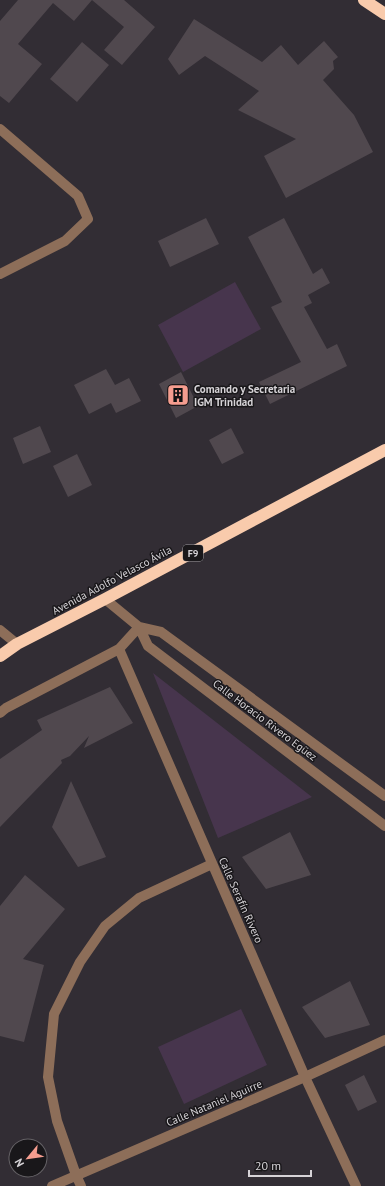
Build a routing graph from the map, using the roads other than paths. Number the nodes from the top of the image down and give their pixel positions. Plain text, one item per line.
1 (364, 0) edge
2 (385, 14) edge
3 (0, 129) edge
4 (0, 274) edge
5 (385, 450) edge
6 (105, 599) junction
7 (139, 627) junction
8 (0, 630) edge
9 (17, 644) junction
10 (119, 648) junction
11 (0, 656) edge
12 (0, 713) edge
13 (385, 796) edge
14 (385, 826) edge
15 (212, 864) junction
16 (385, 1040) edge
17 (305, 1077) junction
18 (76, 1175) junction
19 (52, 1186) edge
20 (81, 1186) edge
21 (356, 1186) edge

1 - 2 highway
3 - 4 street
5 - 6 highway, Avenida Adolfo Velasco Ávila / F9
6 - 7 street, Calle Horacio Rivero Egüez
6 - 9 highway, Avenida Adolfo Velasco Ávila / F9
7 - 10 street
7 - 13 street, Calle Horacio Rivero Egüez
7 - 14 street, Calle Horacio Rivero Egüez
8 - 9 street
9 - 11 highway, Avenida Adolfo Velasco Ávila / F9
10 - 12 street
10 - 15 street, Calle Serafín Rivero
15 - 17 street, Calle Serafín Rivero
15 - 18 street
16 - 17 street, Calle Nataniel Aguirre
17 - 18 street, Calle Nataniel Aguirre
17 - 21 street, Calle Serafín Rivero
18 - 19 street, Calle Nataniel Aguirre
18 - 20 street

